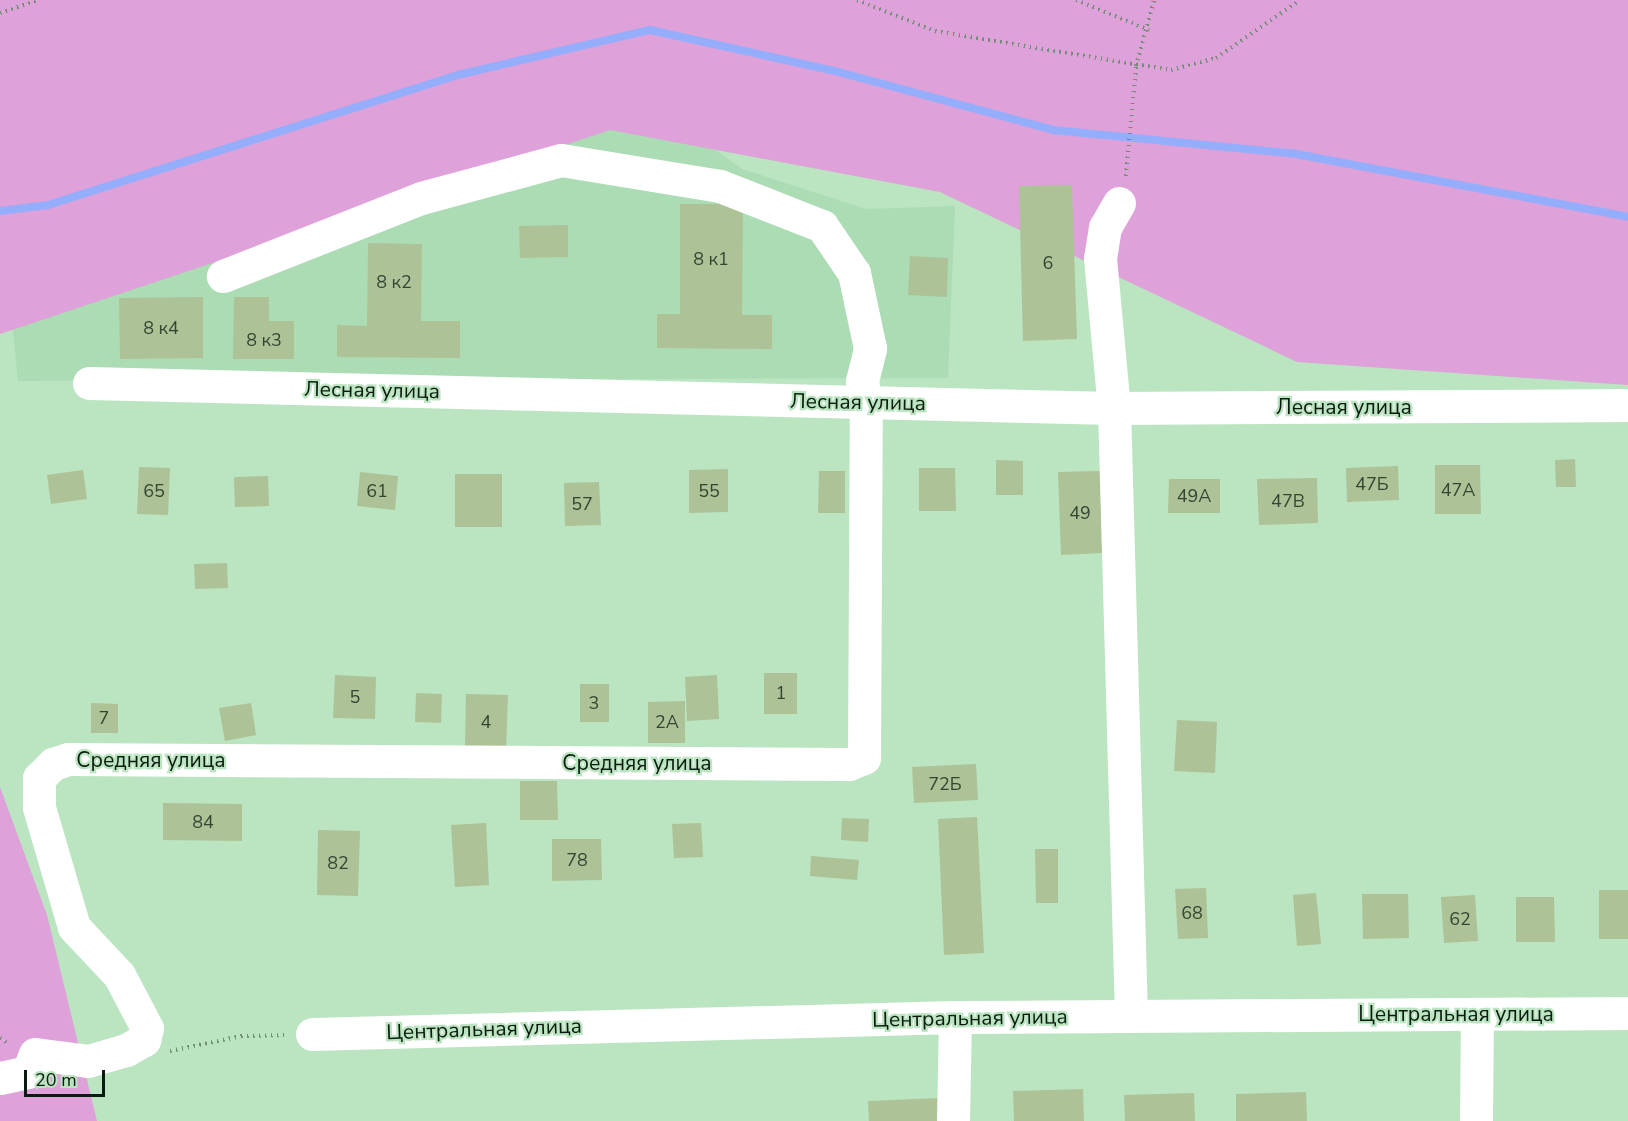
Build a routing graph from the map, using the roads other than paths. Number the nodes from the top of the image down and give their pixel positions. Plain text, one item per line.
1 (1119, 203) dead end
2 (223, 276) dead end
3 (89, 383) dead end
4 (866, 402) junction
5 (1628, 405) edge
6 (1114, 408) junction
7 (1628, 1013) edge
8 (1477, 1014) junction
9 (1131, 1016) junction
10 (955, 1017) junction
11 (312, 1034) dead end
12 (0, 1078) edge
13 (953, 1121) edge
14 (1476, 1121) edge

1 - 6 street
2 - 4 street
3 - 4 street, Лесная улица
4 - 6 street, Лесная улица
4 - 12 street, Средняя улица
5 - 6 street, Лесная улица
6 - 9 street
7 - 8 street, Центральная улица
8 - 9 street, Центральная улица
8 - 14 street
9 - 10 street, Центральная улица
10 - 11 street, Центральная улица
10 - 13 street

